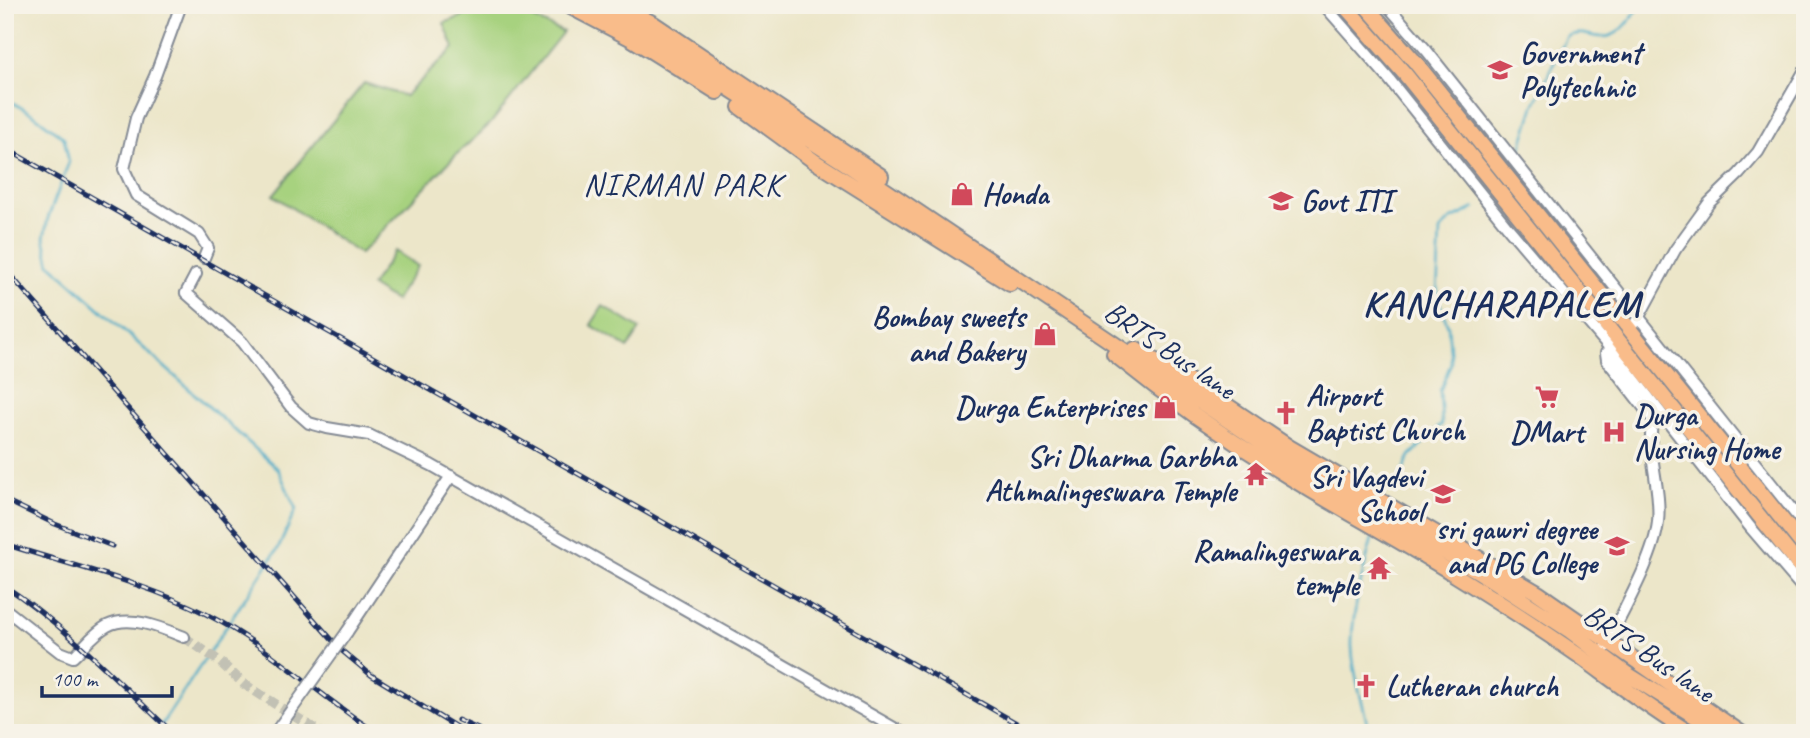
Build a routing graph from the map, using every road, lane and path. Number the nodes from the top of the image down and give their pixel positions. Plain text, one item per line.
1 (181, 5) edge
2 (567, 5) edge
3 (591, 5) edge
4 (618, 5) edge
5 (1324, 5) edge
6 (1344, 5) edge
7 (1365, 5) edge
8 (1387, 5) edge
9 (1805, 70) edge
10 (204, 258) dead end
11 (196, 274) dead end
12 (1634, 324) junction
13 (1614, 345) junction
14 (1654, 413) junction
15 (450, 476) junction
16 (1805, 526) edge
17 (1805, 548) edge
18 (1805, 573) edge
19 (1805, 591) edge
20 (5, 609) edge
21 (184, 637) tunnel mouth
22 (1602, 655) junction
23 (275, 733) edge
24 (903, 733) edge
25 (1690, 733) edge
26 (1722, 733) edge
27 (1741, 733) edge

1 - 10 street
2 - 22 main road
3 - 22 main road, BRTS Bus lane
4 - 22 main road
5 - 13 street
6 - 13 main road
7 - 12 main road
8 - 12 street
9 - 12 street
11 - 15 street
12 - 13 street
12 - 16 street
12 - 17 main road
13 - 14 street
13 - 18 main road
14 - 19 street
14 - 22 street
15 - 23 street, bridge
15 - 24 street
20 - 21 street
22 - 25 main road
22 - 26 main road, BRTS Bus lane
22 - 27 main road

